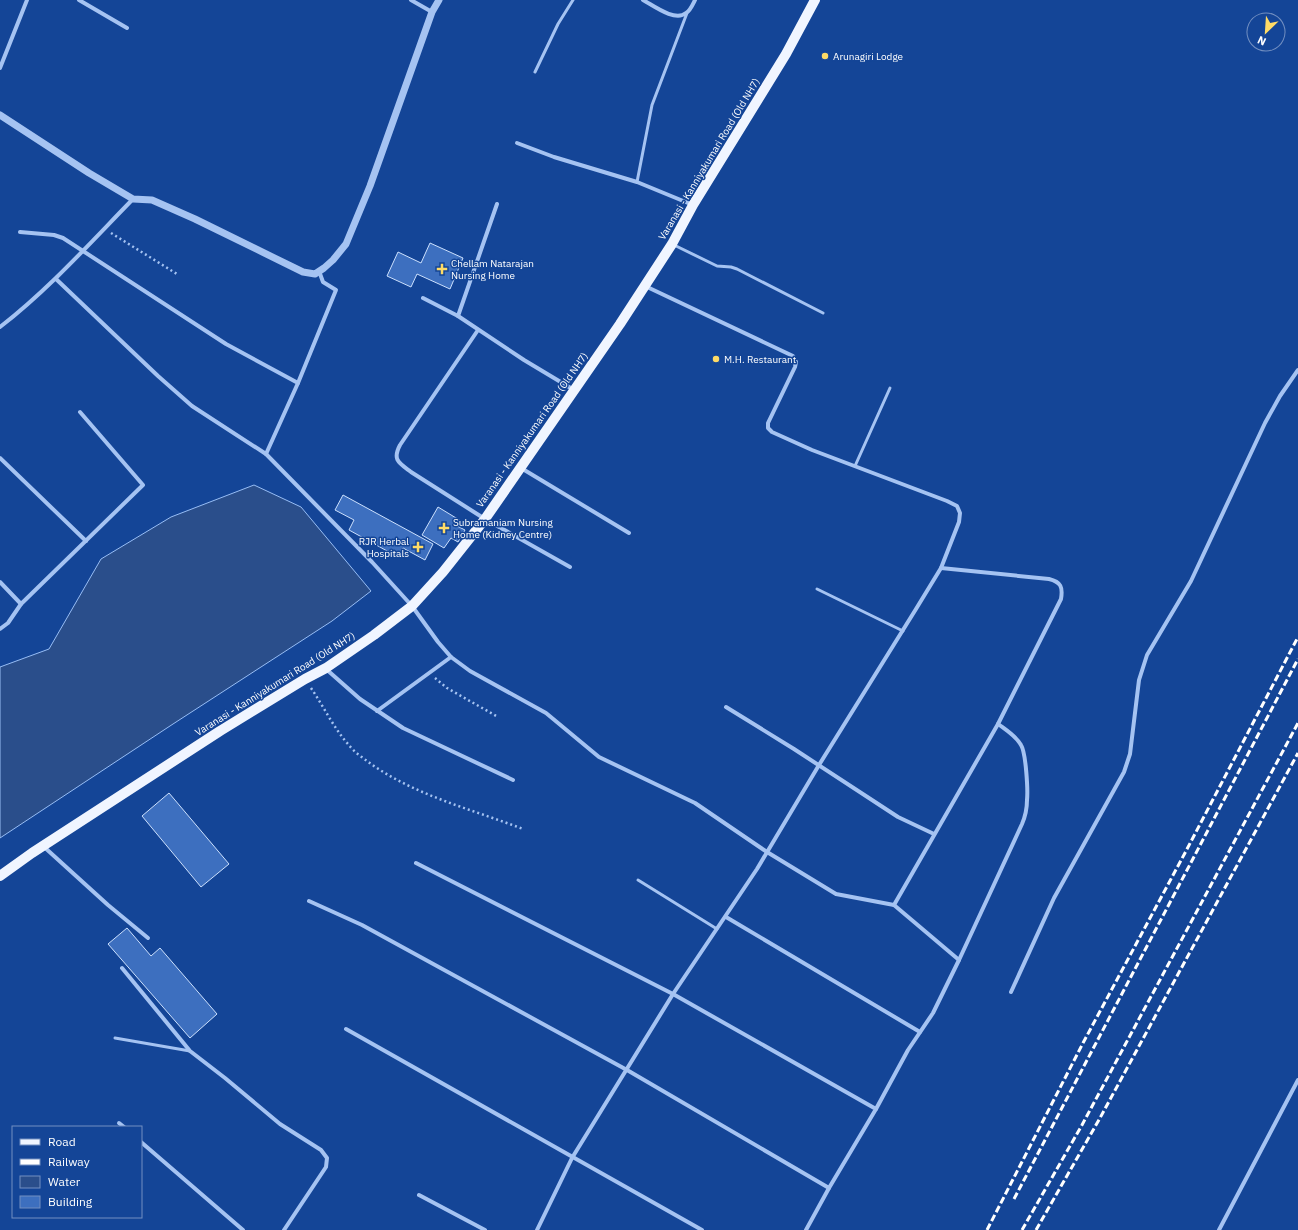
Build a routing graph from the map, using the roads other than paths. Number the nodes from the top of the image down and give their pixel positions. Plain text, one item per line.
1 (27, 0) edge
2 (79, 0) edge
3 (411, 0) edge
4 (438, 0) edge
5 (573, 0) edge
6 (643, 0) edge
7 (695, 0) edge
8 (815, 0) edge
9 (432, 12) junction
10 (686, 13) junction
11 (127, 28) dead end
12 (0, 68) edge
13 (535, 72) dead end
14 (0, 115) edge
15 (517, 143) dead end
16 (637, 182) junction
17 (133, 199) junction
18 (497, 204) dead end
19 (693, 205) junction
20 (20, 232) dead end
21 (672, 244) junction
22 (82, 251) junction
23 (318, 272) junction
24 (56, 279) junction
25 (645, 286) junction
26 (423, 298) dead end
27 (823, 313) dead end
28 (458, 316) junction
29 (0, 327) edge
30 (478, 330) junction
31 (1298, 370) edge
32 (298, 384) junction
33 (890, 388) dead end
34 (574, 390) junction
35 (80, 412) dead end
36 (266, 454) junction
37 (0, 458) edge
38 (855, 466) junction
39 (521, 468) junction
40 (485, 519) junction
41 (629, 533) dead end
42 (86, 541) junction
43 (570, 567) dead end
44 (941, 568) junction
45 (0, 582) edge
46 (817, 589) dead end
47 (21, 604) junction
48 (412, 606) junction
49 (0, 630) edge
50 (903, 631) junction
51 (451, 657) junction
52 (326, 668) junction
53 (726, 706) dead end
54 (377, 711) junction
55 (998, 724) junction
56 (819, 765) junction
57 (512, 780) dead end
58 (934, 834) junction
59 (43, 846) junction
60 (767, 852) junction
61 (416, 863) dead end
62 (0, 876) edge
63 (638, 880) dead end
64 (309, 900) dead end
65 (894, 905) junction
66 (726, 917) junction
67 (717, 929) junction
68 (148, 938) dead end
69 (959, 960) junction
70 (122, 968) dead end
71 (1011, 992) dead end
72 (673, 994) junction
73 (346, 1029) dead end
74 (920, 1032) junction
75 (114, 1038) dead end
76 (190, 1051) junction
77 (627, 1070) junction
78 (1298, 1080) edge
79 (876, 1109) junction
80 (119, 1123) dead end
81 (123, 1126) edge
82 (142, 1143) edge
83 (572, 1158) junction
84 (829, 1188) junction
85 (419, 1195) dead end
86 (243, 1230) edge
87 (284, 1230) edge
88 (485, 1230) edge
89 (537, 1230) edge
90 (702, 1230) edge
91 (806, 1230) edge
92 (1219, 1230) edge

1 - 12 street
2 - 11 street
3 - 9 street
4 - 9 street
5 - 13 lane
6 - 10 street
7 - 10 street
8 - 19 main road, Varanasi - Kanniyakumari Road (Old NH7)
9 - 23 street
10 - 16 lane
14 - 17 street
15 - 16 street
16 - 19 street
17 - 22 street
17 - 23 street
18 - 28 street
19 - 21 main road, Varanasi - Kanniyakumari Road (Old NH7)
20 - 22 street
21 - 25 main road, Varanasi - Kanniyakumari Road (Old NH7)
21 - 27 lane
22 - 24 street
22 - 32 street
23 - 32 street
24 - 29 street
24 - 36 street
25 - 34 main road, Varanasi - Kanniyakumari Road (Old NH7)
25 - 38 street
26 - 28 street
28 - 30 street
30 - 34 street
30 - 40 street
31 - 71 street
32 - 36 street
33 - 38 lane
34 - 39 main road, Varanasi - Kanniyakumari Road (Old NH7)
35 - 42 street
36 - 48 street
37 - 42 street
38 - 44 street
39 - 40 main road, Varanasi - Kanniyakumari Road (Old NH7)
39 - 41 street
40 - 43 street
40 - 48 main road, Varanasi - Kanniyakumari Road (Old NH7)
42 - 47 street
44 - 50 street
44 - 55 street
45 - 47 street
46 - 50 lane
47 - 49 street
48 - 51 street
48 - 52 main road, Varanasi - Kanniyakumari Road (Old NH7)
50 - 56 street
51 - 54 street
51 - 60 street
52 - 54 street
52 - 59 main road, Varanasi - Kanniyakumari Road (Old NH7)
53 - 56 street
54 - 57 street
55 - 58 street
55 - 69 street
56 - 58 street
56 - 60 street
58 - 65 street
59 - 62 main road, Varanasi - Kanniyakumari Road (Old NH7)
59 - 68 street
60 - 65 street
60 - 66 street
61 - 72 street
63 - 67 lane
64 - 77 street
65 - 69 street
66 - 67 street
66 - 74 street
67 - 72 street
69 - 74 street
70 - 76 street
72 - 77 street
72 - 79 street
73 - 83 street
74 - 79 street
75 - 76 lane
76 - 87 street
77 - 83 street
77 - 84 street
78 - 92 street
79 - 84 street
80 - 81 street
82 - 86 street
83 - 89 street
83 - 90 street
84 - 91 street
85 - 88 street

